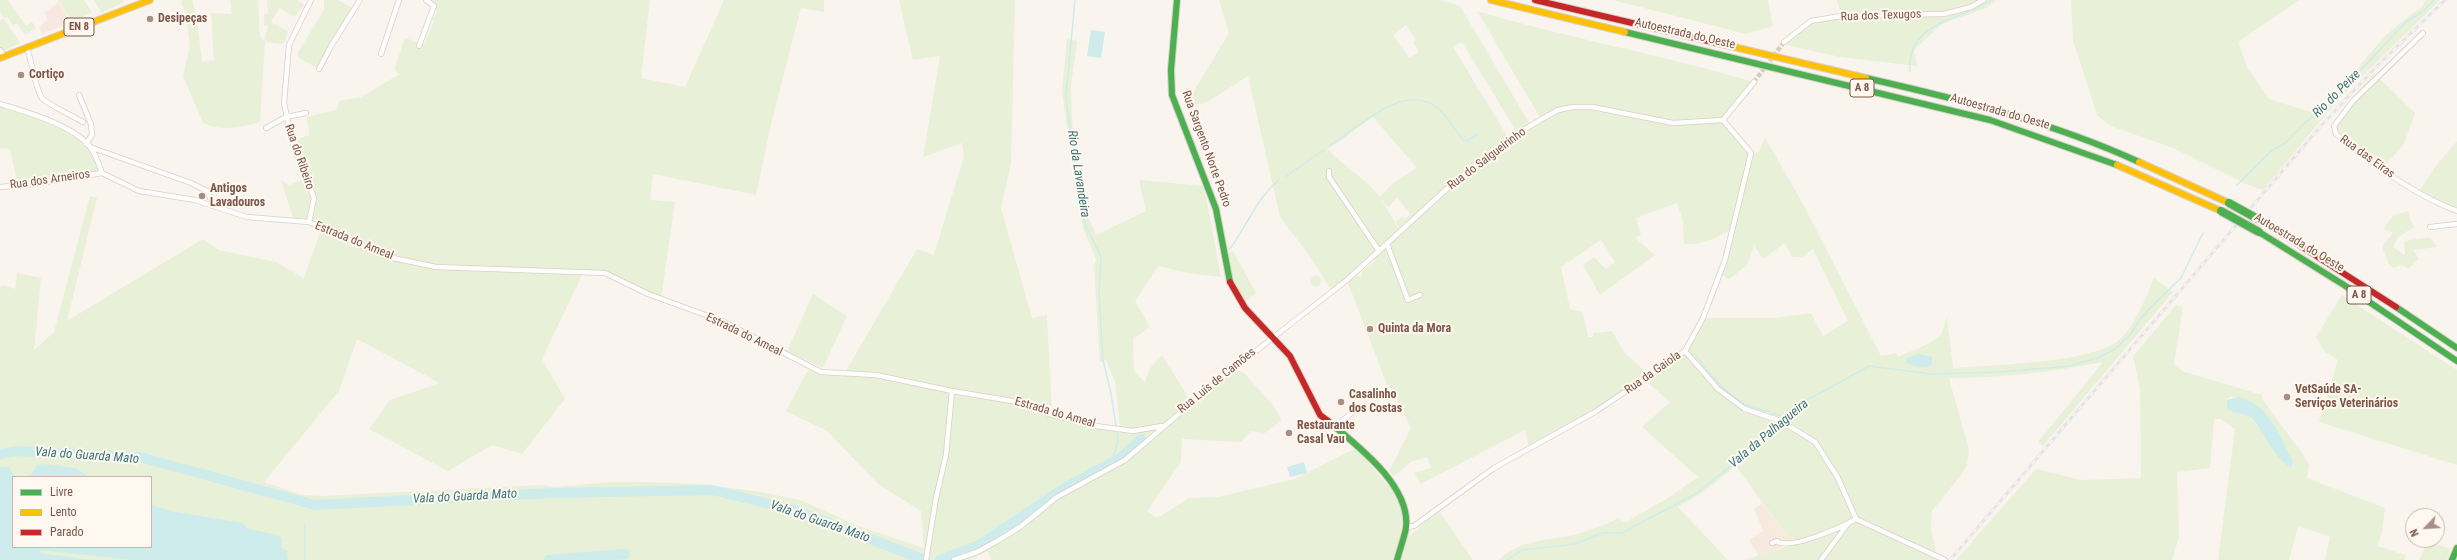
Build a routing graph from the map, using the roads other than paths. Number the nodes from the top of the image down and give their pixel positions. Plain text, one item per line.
1 (150, 0) edge
2 (311, 0) edge
3 (360, 0) edge
4 (399, 0) edge
5 (426, 0) edge
6 (1177, 0) edge
7 (1491, 0) edge
8 (1536, 0) edge
9 (1984, 0) edge
10 (2423, 33) dead end
11 (1784, 42) tunnel mouth
12 (419, 46) dead end
13 (27, 48) junction
14 (381, 54) dead end
15 (1, 55) edge
16 (319, 69) dead end
17 (1754, 82) tunnel mouth
18 (79, 94) dead end
19 (0, 104) edge
20 (306, 113) dead end
21 (286, 117) junction
22 (1723, 120) junction
23 (83, 122) dead end
24 (266, 128) dead end
25 (88, 145) junction
26 (1330, 171) dead end
27 (102, 173) junction
28 (0, 187) edge
29 (214, 206) junction
30 (2457, 211) edge
31 (309, 222) junction
32 (2457, 224) edge
33 (2430, 227) dead end
34 (1387, 244) junction
35 (1379, 251) junction
36 (1420, 295) dead end
37 (1273, 337) junction
38 (2457, 348) edge
39 (1685, 351) junction
40 (2457, 361) edge
41 (952, 391) junction
42 (1358, 408) dead end
43 (1162, 426) junction
44 (1334, 428) junction
45 (1856, 519) junction
46 (1848, 524) junction
47 (1406, 528) junction
48 (1772, 543) dead end
49 (2457, 548) edge
50 (927, 558) edge
51 (954, 560) edge
52 (1397, 560) edge
53 (1821, 560) edge
54 (1945, 560) edge
55 (2452, 560) edge

1 - 13 main road, EN 8
2 - 21 street, Rua do Ribeiro
3 - 16 street
4 - 14 street
5 - 12 street
6 - 37 main road, Rua Sargento Norte Pedro
7 - 40 main road, Autoestrada do Oeste / A 8, bridge
8 - 38 main road, Autoestrada do Oeste / A 8, bridge
9 - 11 street, Rua dos Texugos
10 - 30 street, Rua das Eiras
13 - 15 main road, EN 8
13 - 23 street
17 - 22 street
18 - 25 street
19 - 25 street
20 - 21 street
21 - 24 street
21 - 31 street, Rua do Ribeiro
22 - 34 street, Rua do Salgueirinho
22 - 39 street, Rua da Gaiola
25 - 27 street
25 - 29 street
26 - 35 street
27 - 28 street, Rua dos Arneiros
27 - 29 street, Rua dos Arneiros
29 - 31 street, Rua dos Arneiros
31 - 41 street, Estrada do Ameal
32 - 33 street
34 - 35 street, Rua do Salgueirinho
34 - 36 street
35 - 37 street, Rua do Salgueirinho
37 - 43 street, Rua Luís de Camões
37 - 44 main road, Rua Sargento Norte Pedro
39 - 45 street
39 - 47 street, Rua da Gaiola
41 - 43 street, Estrada do Ameal
41 - 50 street
42 - 44 street
43 - 51 street, Rua Luís de Camões
44 - 47 main road, Rua Sargento Norte Pedro
45 - 46 street
45 - 54 street
46 - 48 street
46 - 53 street
47 - 52 main road
49 - 55 main road

